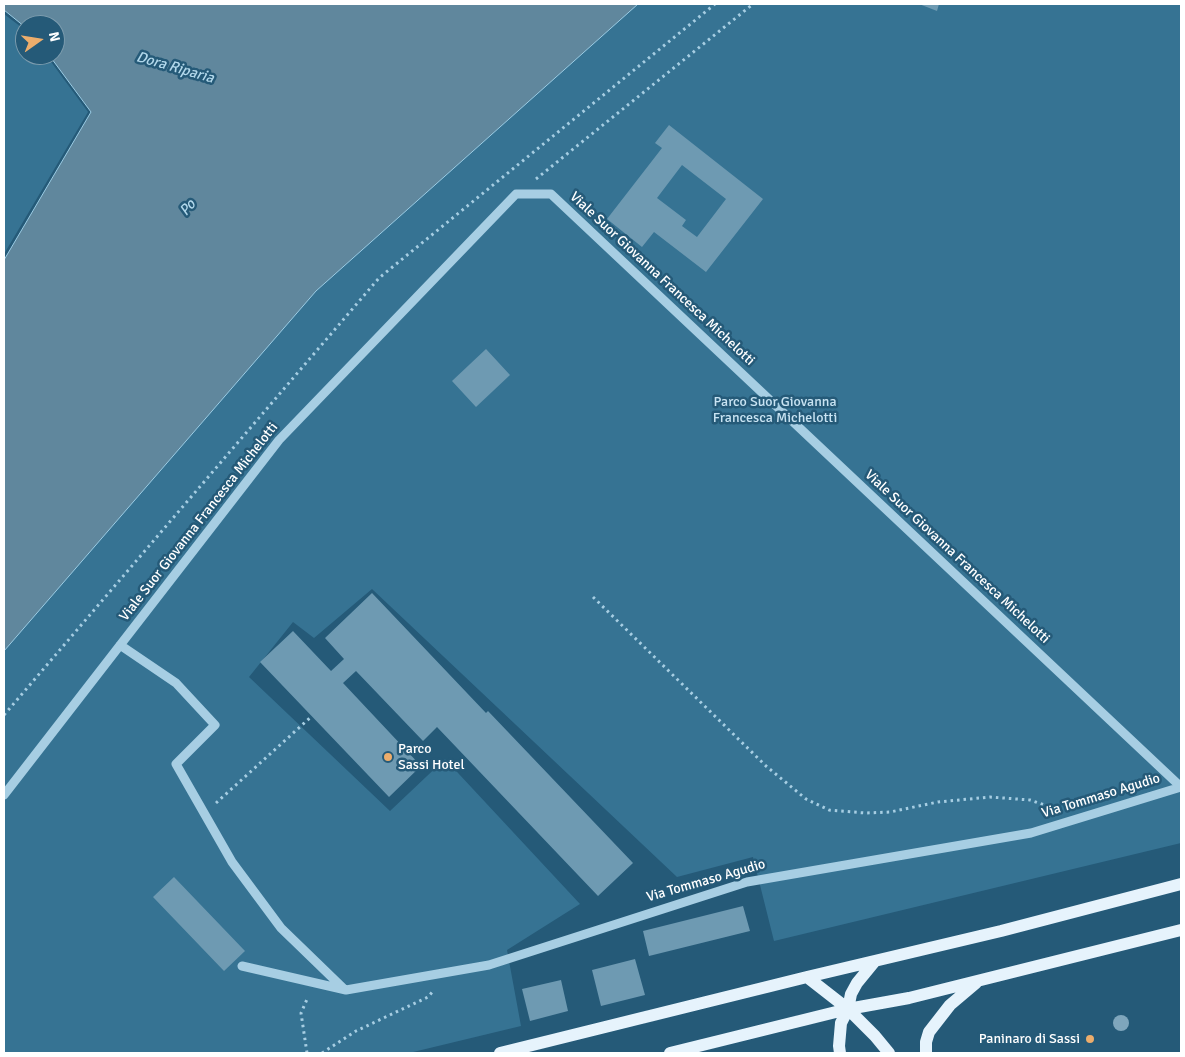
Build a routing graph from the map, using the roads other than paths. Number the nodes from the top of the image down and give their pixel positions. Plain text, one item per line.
1 (120, 645) junction
2 (1181, 787) edge
3 (4, 795) edge
4 (1181, 884) edge
5 (1181, 930) edge
6 (875, 961) junction
7 (242, 966) dead end
8 (807, 977) junction
9 (980, 981) junction
10 (346, 990) junction
11 (848, 1010) junction
12 (500, 1053) edge
13 (672, 1053) edge
14 (688, 1053) edge
15 (840, 1053) edge
16 (889, 1053) edge
17 (926, 1053) edge

1 - 2 street, Viale Suor Giovanna Francesca Michelotti
1 - 3 street, Viale Suor Giovanna Francesca Michelotti
1 - 10 street
2 - 10 street, Via Tommaso Agudio
4 - 6 main road
5 - 9 main road
6 - 8 main road
6 - 11 main road
7 - 10 street, Via Tommaso Agudio
8 - 11 main road
8 - 12 main road
9 - 11 main road
9 - 17 main road
11 - 13 main road
11 - 15 main road
11 - 16 main road
13 - 14 main road

